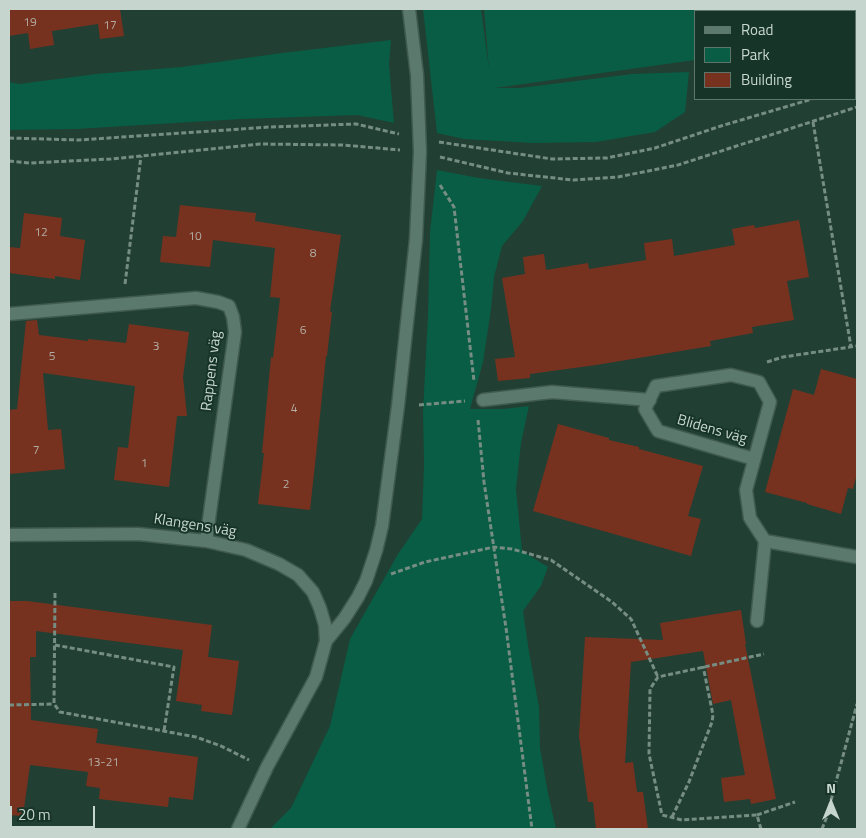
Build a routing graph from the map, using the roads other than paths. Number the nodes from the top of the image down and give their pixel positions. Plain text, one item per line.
1 (409, 9) edge
2 (9, 314) edge
3 (479, 400) road end
4 (650, 400) junction
5 (754, 459) junction
6 (9, 535) edge
7 (765, 541) junction
8 (206, 542) junction
9 (857, 557) edge
10 (757, 621) dead end
11 (326, 641) junction
12 (238, 829) edge

1 - 11 street
2 - 8 street, Rappens väg
3 - 4 street
4 - 5 street, Blidens väg
4 - 5 street, Blidens väg
5 - 7 street, Blidens väg
6 - 8 street, Klangens väg
7 - 9 street
7 - 10 street
8 - 11 street, Klangens väg
11 - 12 street, Klangens väg

